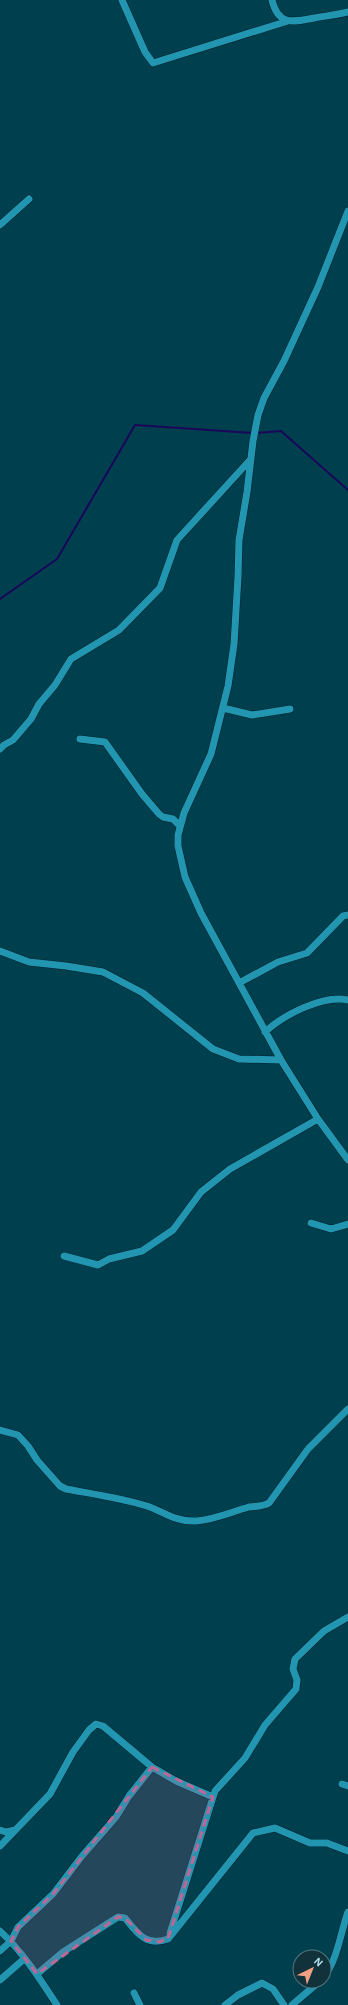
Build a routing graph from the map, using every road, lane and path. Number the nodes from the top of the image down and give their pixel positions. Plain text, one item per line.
1 (122, 0) edge
2 (272, 0) edge
3 (348, 12) edge
4 (288, 21) junction
5 (29, 199) dead end
6 (347, 215) edge
7 (0, 225) edge
8 (250, 460) junction
9 (223, 708) junction
10 (290, 709) dead end
11 (80, 739) dead end
12 (0, 749) edge
13 (180, 826) junction
14 (348, 915) edge
15 (0, 952) edge
16 (239, 983) junction
17 (348, 1000) edge
18 (265, 1032) junction
19 (280, 1060) junction
20 (318, 1119) junction
21 (348, 1160) edge
22 (311, 1223) dead end
23 (348, 1224) edge
24 (64, 1256) dead end
25 (348, 1409) edge
26 (0, 1430) edge
27 (348, 1617) edge
28 (152, 1767) junction
29 (213, 1797) junction
30 (0, 1830) edge
31 (15, 1830) junction
32 (0, 1846) edge
33 (348, 1851) edge
34 (348, 1912) edge
35 (0, 1931) edge
36 (168, 1938) junction
37 (11, 1940) junction
38 (0, 1952) edge
39 (24, 1959) junction
40 (332, 1964) edge
41 (37, 1974) junction
42 (0, 1980) edge
43 (311, 1989) edge
44 (134, 1993) dead end
45 (57, 2005) edge
46 (140, 2005) edge
47 (225, 2005) edge
48 (284, 2005) edge
49 (292, 2005) edge

1 - 4 street
2 - 4 street
3 - 4 street
5 - 7 street
6 - 8 street
8 - 9 street
8 - 12 street
9 - 10 street
9 - 13 street
11 - 13 street
13 - 16 street
14 - 16 street
15 - 19 street
16 - 18 street
17 - 18 street
18 - 19 street
19 - 20 street
20 - 21 street
20 - 24 street
22 - 23 street
25 - 26 street
27 - 29 street
28 - 29 street
28 - 31 street
28 - 37 street
29 - 36 street
30 - 31 street
31 - 32 street
33 - 36 street
34 - 40 street
35 - 37 street
36 - 41 street
37 - 38 street
37 - 39 street
39 - 41 street
39 - 42 street
41 - 45 street
43 - 49 street
44 - 46 street
47 - 48 street

